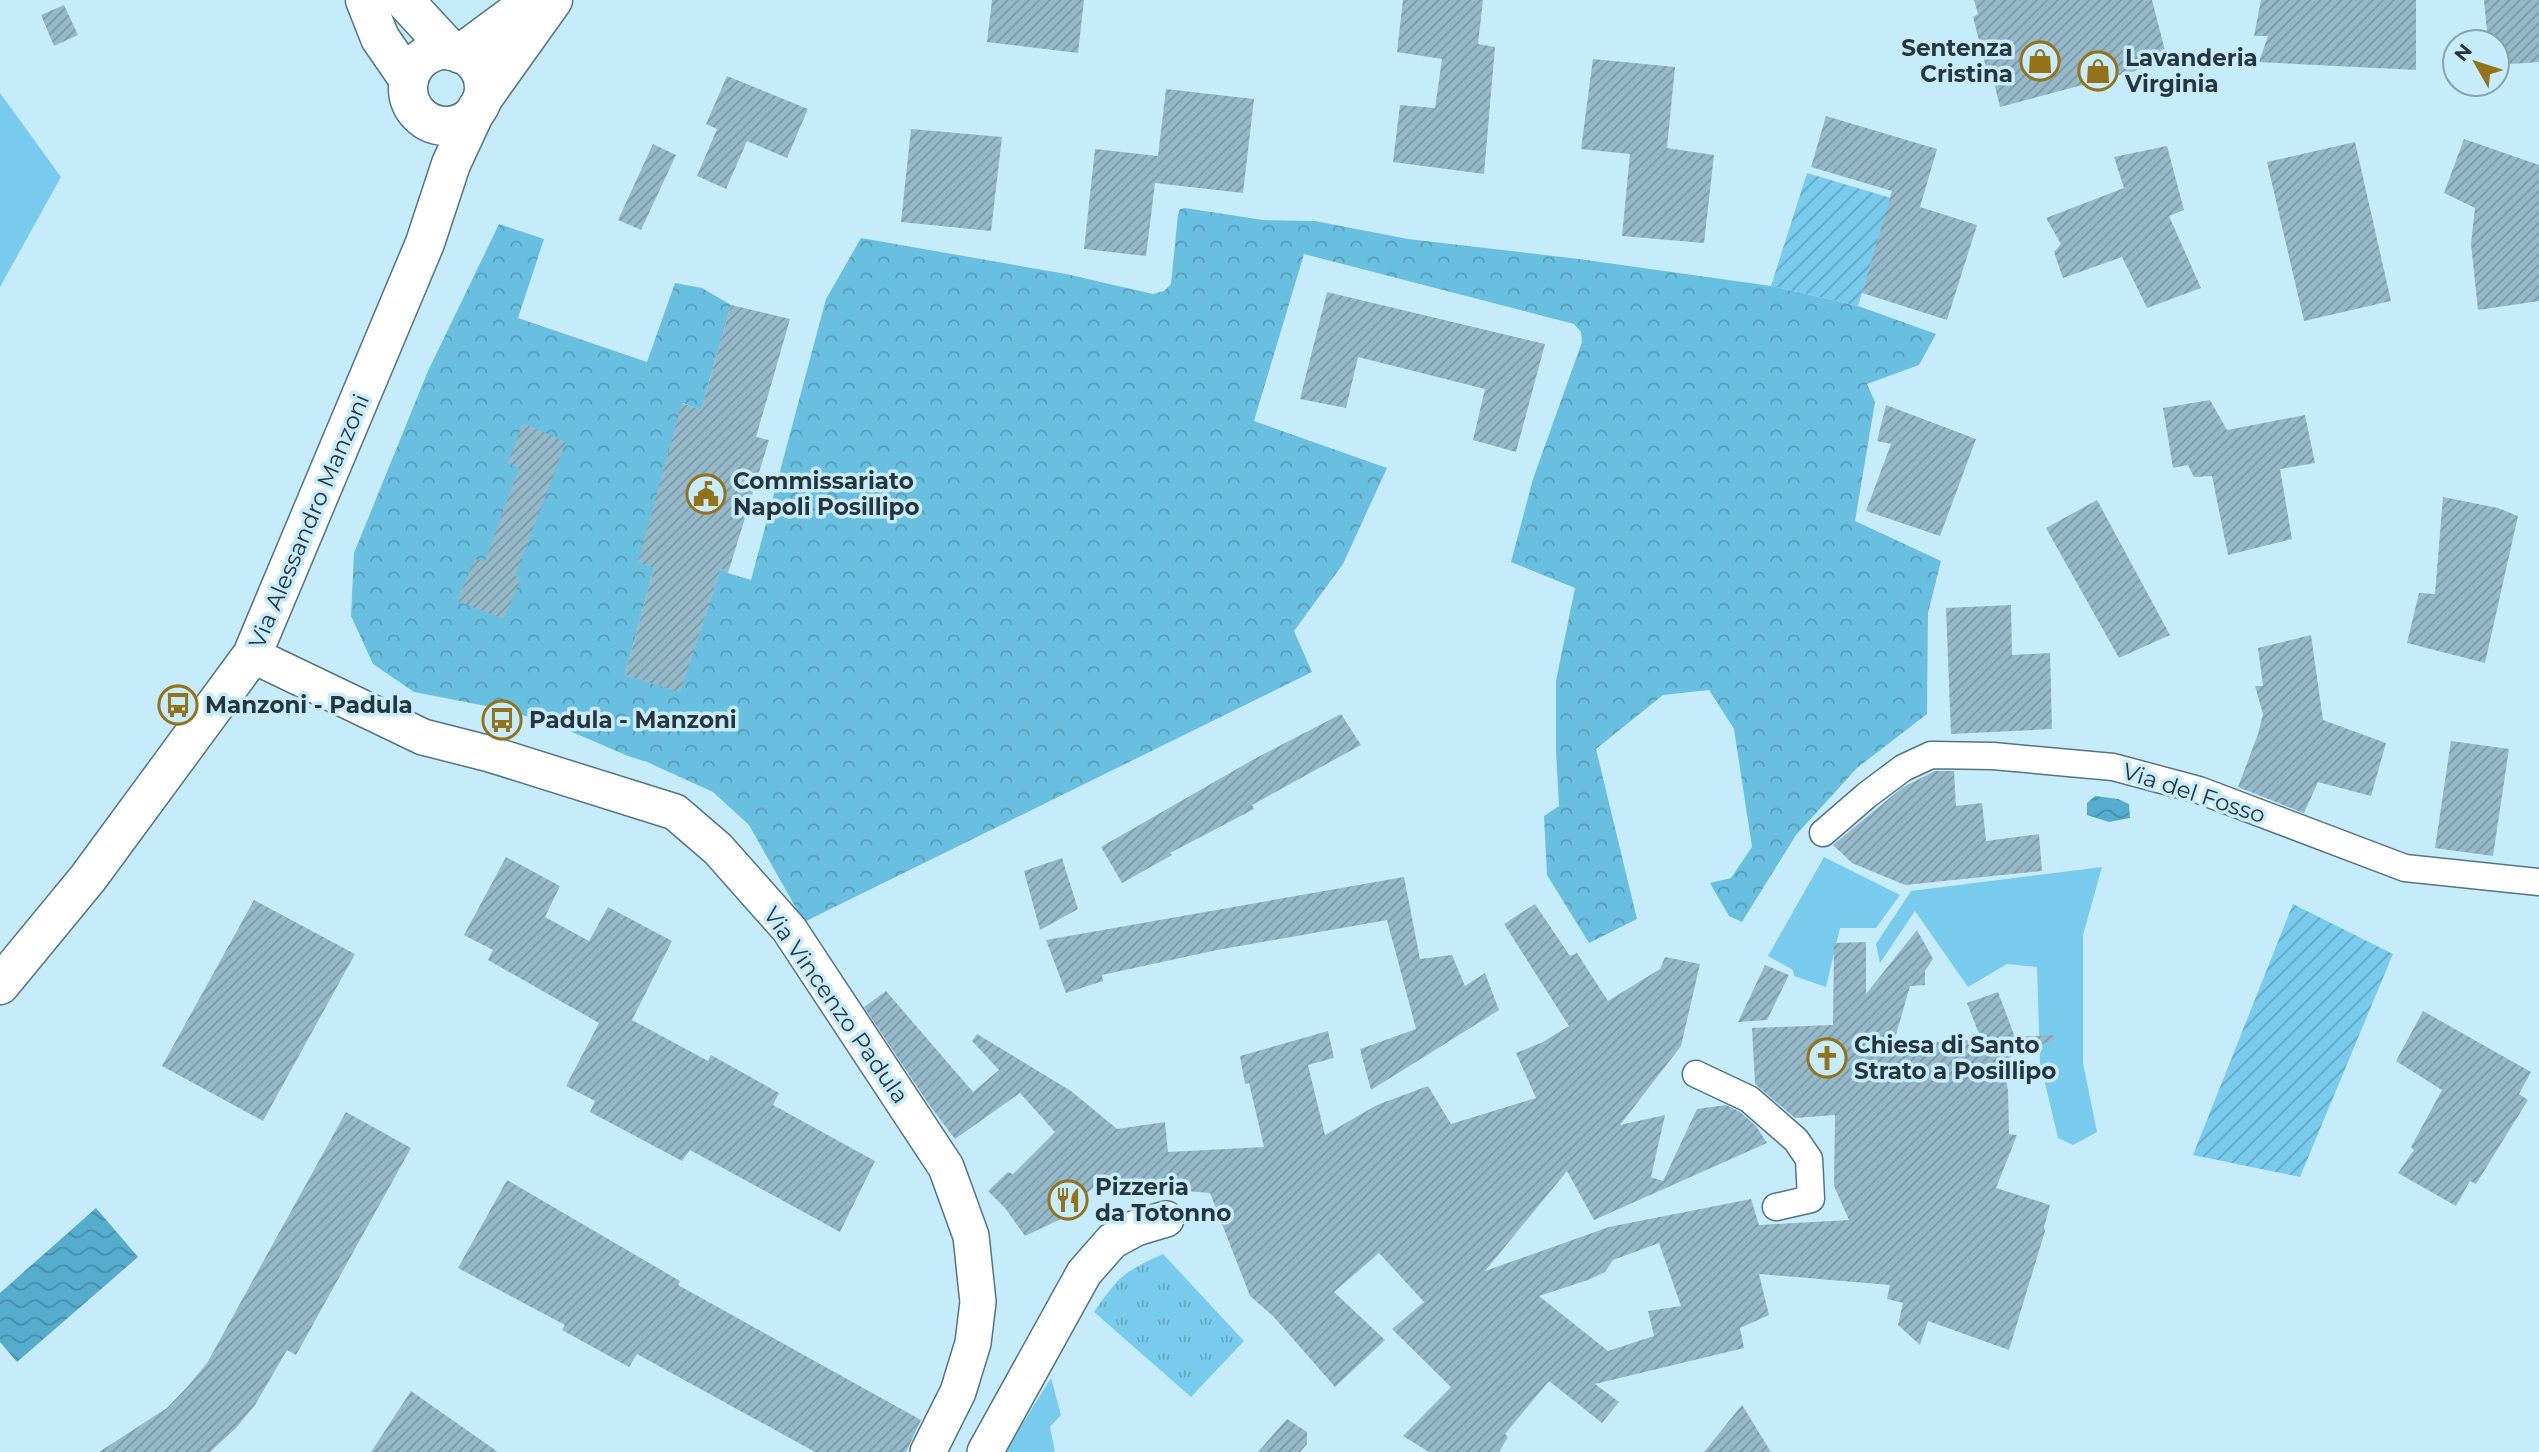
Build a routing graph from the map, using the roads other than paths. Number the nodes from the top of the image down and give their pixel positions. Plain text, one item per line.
1 (365, 0) edge
2 (404, 0) edge
3 (533, 0) edge
4 (553, 0) edge
5 (456, 52) junction
6 (409, 80) junction
7 (479, 105) junction
8 (420, 116) junction
9 (440, 195) junction
10 (252, 655) junction
11 (1822, 832) dead end
12 (2539, 882) edge
13 (0, 985) edge
14 (1696, 1074) dead end
15 (1776, 1207) dead end
16 (1166, 1219) dead end
17 (928, 1452) edge
18 (985, 1452) edge

1 - 6 street
2 - 5 street
3 - 5 street
4 - 7 street
5 - 6 street
5 - 7 street
6 - 8 street
7 - 8 street
7 - 9 street, Via Alessandro Manzoni
8 - 9 street, Via Alessandro Manzoni
9 - 10 street, Via Alessandro Manzoni
10 - 13 street, Via Alessandro Manzoni
10 - 17 street, Via Vincenzo Padula
11 - 12 street, Via del Fosso
14 - 15 street
16 - 18 street

